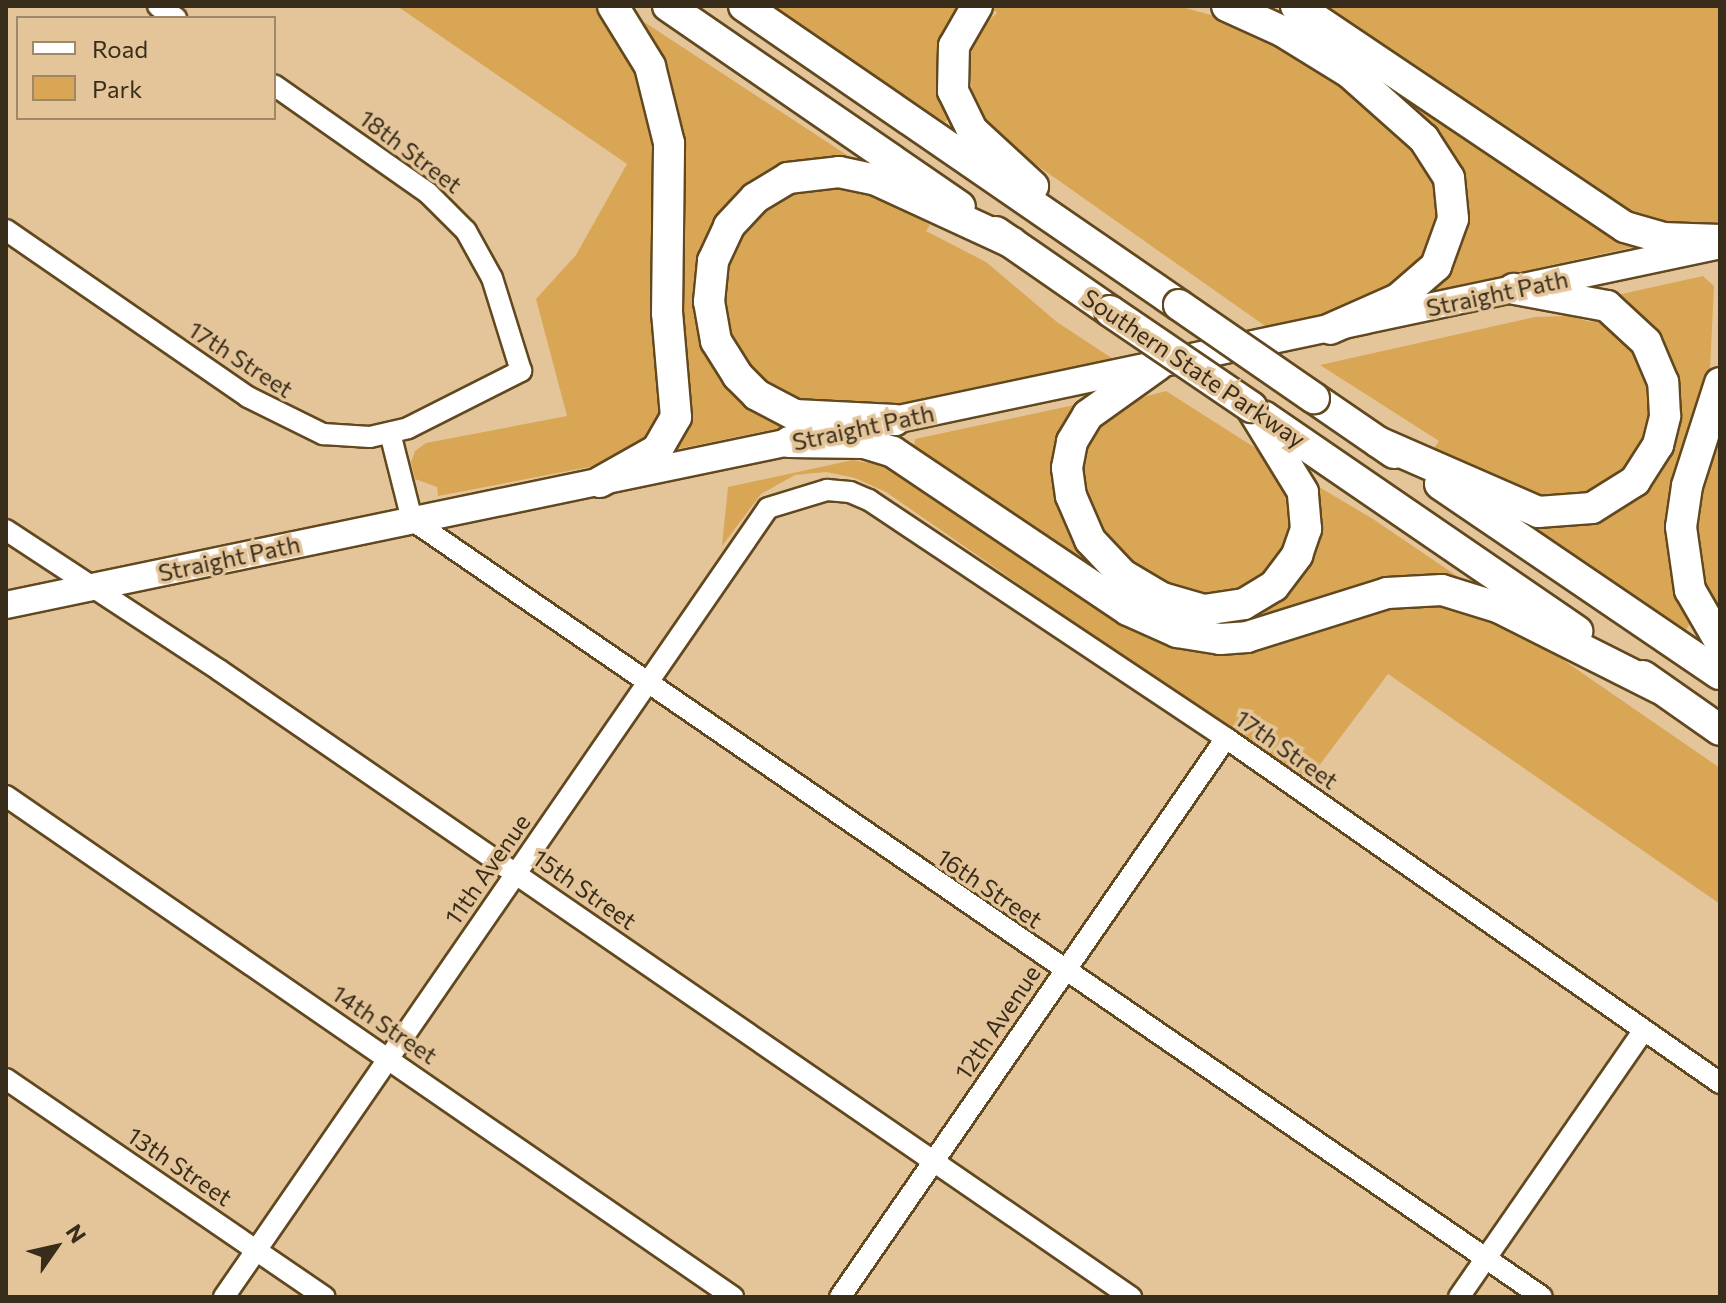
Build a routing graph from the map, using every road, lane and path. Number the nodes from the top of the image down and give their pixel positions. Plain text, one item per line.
1 (613, 6) edge
2 (668, 6) edge
3 (744, 6) edge
4 (977, 6) edge
5 (1227, 6) edge
6 (1296, 6) edge
7 (276, 86) edge
8 (6, 230) edge
9 (1011, 242) junction
10 (1720, 243) edge
11 (1108, 257) junction
12 (1514, 289) junction
13 (1330, 329) junction
14 (1158, 365) junction
15 (1720, 383) edge
16 (1251, 407) junction
17 (895, 420) junction
18 (390, 433) junction
19 (789, 442) junction
20 (1378, 442) junction
21 (600, 482) junction
22 (810, 493) joint
23 (412, 520) junction
24 (6, 530) edge
25 (94, 587) junction
26 (6, 605) edge
27 (1720, 642) edge
28 (1720, 674) edge
29 (646, 682) junction
30 (1659, 688) junction
31 (1720, 730) edge
32 (1226, 738) junction
33 (6, 796) edge
34 (516, 873) junction
35 (1064, 969) junction
36 (1643, 1031) junction
37 (388, 1057) junction
38 (6, 1079) edge
39 (1720, 1083) edge
40 (933, 1161) junction
41 (256, 1250) junction
42 (1486, 1258) junction
43 (224, 1297) edge
44 (324, 1297) edge
45 (733, 1297) edge
46 (840, 1297) edge
47 (1131, 1297) edge
48 (1459, 1297) edge
49 (1542, 1297) edge

1 - 21 highway
2 - 9 highway, Southern State Parkway
3 - 11 highway, Southern State Parkway
4 - 11 highway
5 - 13 highway
6 - 10 highway
7 - 18 street, 18th Street
8 - 18 street, 17th Street
9 - 16 highway, Southern State Parkway, bridge
9 - 17 highway
10 - 12 main road, Straight Path
11 - 20 highway, Southern State Parkway, bridge
12 - 13 main road, Straight Path
12 - 20 highway
13 - 14 main road, Straight Path
14 - 16 highway
14 - 17 main road, Straight Path
15 - 27 highway
16 - 30 highway, Southern State Parkway
17 - 19 main road, Straight Path
18 - 23 street
19 - 21 main road, Straight Path
19 - 30 highway
20 - 28 highway, Southern State Parkway
21 - 23 main road, Straight Path
22 - 29 street, 11th Avenue
22 - 32 street, 17th Street
23 - 25 main road, Straight Path
23 - 29 street, 16th Street
24 - 25 street, 15th Street
25 - 26 main road, Straight Path
25 - 34 street, 15th Street
29 - 34 street, 11th Avenue
29 - 35 street, 16th Street
30 - 31 highway, Southern State Parkway
32 - 35 street, 12th Avenue
32 - 36 street, 17th Street
33 - 37 street, 14th Street
34 - 37 street, 11th Avenue
34 - 40 street, 15th Street
35 - 40 street, 12th Avenue
35 - 42 street, 16th Street
36 - 39 street, 17th Street
36 - 42 street
37 - 41 street, 11th Avenue
37 - 45 street, 14th Street
38 - 41 street, 13th Street
40 - 46 street, 12th Avenue
40 - 47 street, 15th Street
41 - 43 street, 11th Avenue
41 - 44 street, 13th Street
42 - 48 street
42 - 49 street, 16th Street

